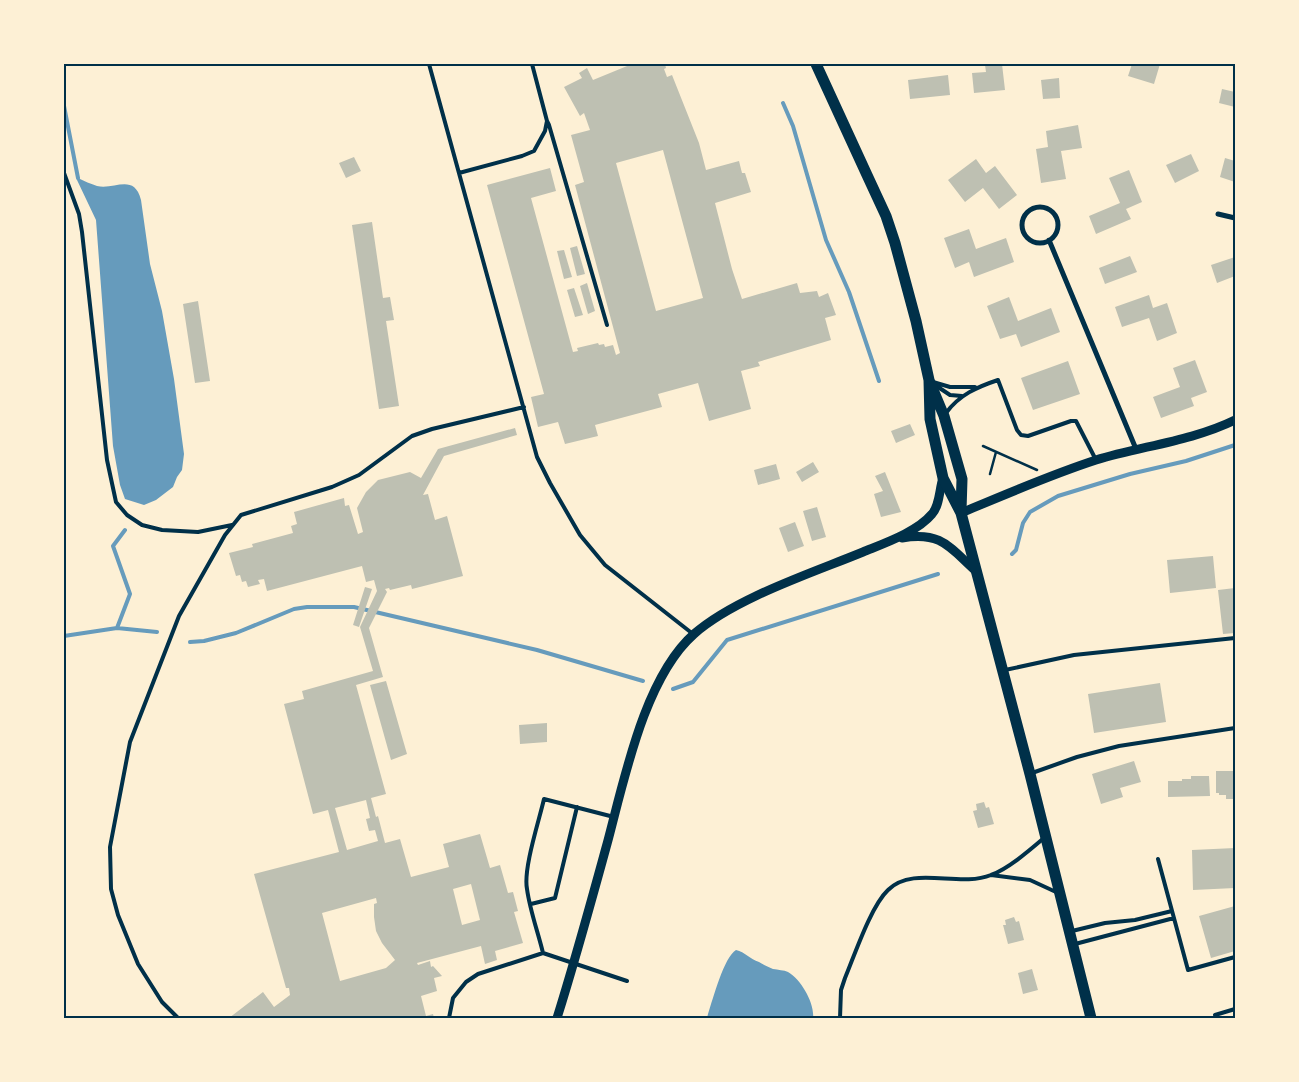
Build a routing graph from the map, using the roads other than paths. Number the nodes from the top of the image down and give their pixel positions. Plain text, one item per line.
1 (429, 64) edge
2 (532, 64) edge
3 (816, 64) edge
4 (547, 121) junction
5 (64, 173) edge
6 (459, 173) junction
7 (1218, 214) dead end
8 (1235, 218) edge
9 (1049, 240) junction
10 (607, 325) dead end
11 (929, 380) junction
12 (977, 387) junction
13 (963, 396) junction
14 (524, 407) junction
15 (944, 416) junction
16 (1235, 420) edge
17 (1136, 449) junction
18 (1096, 460) junction
19 (943, 478) junction
20 (961, 513) junction
21 (232, 525) junction
22 (894, 539) junction
23 (977, 572) junction
24 (694, 634) junction
25 (1235, 638) edge
26 (1003, 670) junction
27 (1235, 728) edge
28 (1030, 774) junction
29 (577, 807) junction
30 (614, 817) junction
31 (1046, 836) junction
32 (1158, 859) dead end
33 (992, 875) junction
34 (1060, 894) junction
35 (531, 904) junction
36 (1172, 911) junction
37 (1174, 918) junction
38 (1070, 932) junction
39 (1073, 945) junction
40 (543, 953) junction
41 (1235, 957) edge
42 (574, 964) junction
43 (628, 980) dead end
44 (1235, 1010) edge
45 (1215, 1015) dead end
46 (178, 1018) edge
47 (449, 1018) edge
48 (557, 1018) edge
49 (840, 1018) edge
50 (1091, 1018) edge

1 - 6 lane
2 - 4 lane
3 - 11 highway
4 - 6 lane
4 - 10 lane
5 - 21 lane
6 - 14 lane
7 - 8 street
9 - 9 street
9 - 17 street
11 - 12 lane
11 - 13 lane
11 - 15 highway
11 - 19 highway
12 - 13 lane
12 - 18 lane
13 - 15 lane
14 - 21 lane
14 - 24 lane
15 - 20 highway
16 - 17 street
17 - 18 street
18 - 20 street
19 - 20 highway
19 - 22 street
20 - 23 highway
21 - 46 lane
22 - 23 street
22 - 24 street
23 - 26 highway
24 - 30 street
25 - 26 lane
26 - 28 highway
27 - 28 lane
28 - 31 highway
29 - 30 lane
29 - 35 lane
29 - 35 lane
30 - 42 street
31 - 33 lane
31 - 34 highway
32 - 36 lane
33 - 34 lane
33 - 49 lane
34 - 38 highway
35 - 40 lane
36 - 37 lane
36 - 38 lane
37 - 39 lane
37 - 41 lane
38 - 39 highway
39 - 50 highway
40 - 42 lane
40 - 47 lane
42 - 43 lane
42 - 48 street
44 - 45 lane

